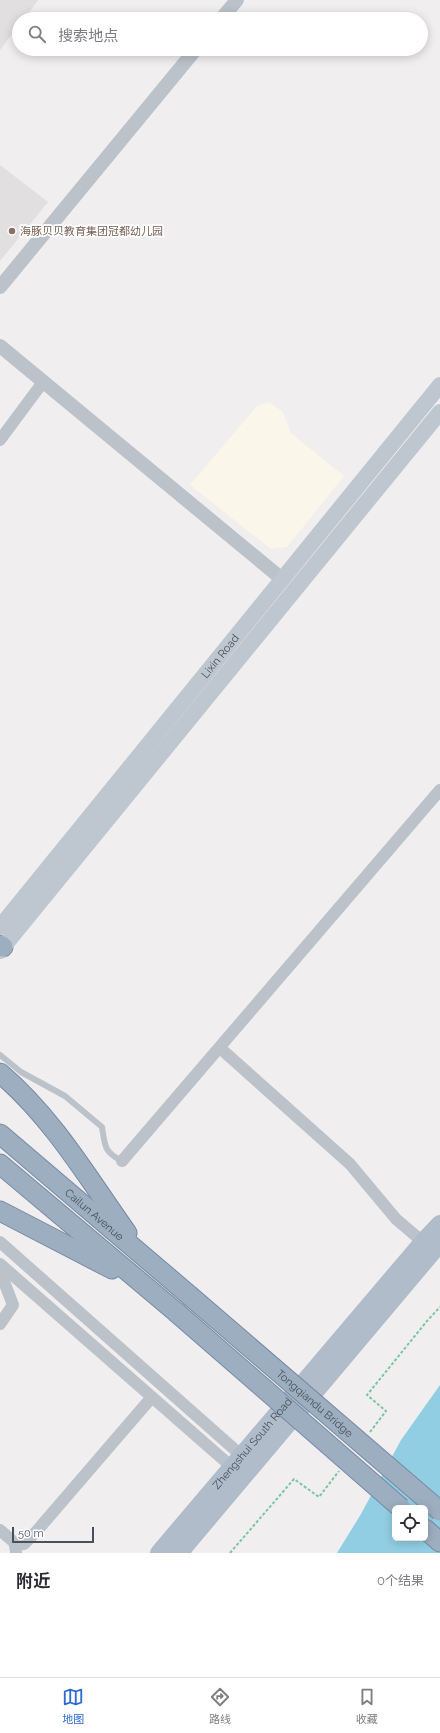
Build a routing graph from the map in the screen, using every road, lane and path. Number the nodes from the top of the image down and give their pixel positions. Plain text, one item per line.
1 (237, 0) edge
2 (227, 12) edge
3 (190, 56) edge
4 (0, 287) edge
5 (0, 346) edge
6 (43, 382) junction
7 (440, 385) edge
8 (440, 412) edge
9 (0, 440) edge
10 (282, 579) junction
11 (440, 790) edge
12 (0, 927) edge
13 (1, 948) edge
14 (220, 1048) junction
15 (0, 1055) edge
16 (0, 1073) edge
17 (0, 1134) edge
18 (122, 1161) joint
19 (0, 1164) edge
20 (0, 1211) edge
21 (440, 1224) edge
22 (0, 1242) edge
23 (431, 1242) edge
24 (143, 1256) junction
25 (0, 1264) edge
26 (0, 1271) edge
27 (141, 1283) junction
28 (189, 1295) joint
29 (176, 1312) joint
30 (0, 1324) edge
31 (152, 1397) junction
32 (237, 1462) junction
33 (398, 1505) edge
34 (440, 1511) edge
35 (0, 1530) edge
36 (428, 1532) edge
37 (440, 1542) edge
38 (16, 1549) edge
39 (159, 1553) edge
40 (179, 1553) edge

1 - 2 street
3 - 4 street
5 - 6 street
6 - 9 street
6 - 10 street
7 - 10 main road, Lixin Road
8 - 13 main road, Lixin Road
10 - 12 main road, Lixin Road
11 - 14 street
14 - 18 street
14 - 23 street
15 - 18 lane
16 - 24 highway
17 - 24 highway, Cailun Avenue
19 - 27 highway, Cailun Avenue
20 - 27 highway
21 - 23 main road, Zhengshui South Road
22 - 32 street
23 - 32 main road, Zhengshui South Road
23 - 40 main road, Zhengshui South Road
24 - 28 highway, Cailun Avenue
25 - 31 street
26 - 30 street
27 - 29 highway, Cailun Avenue
28 - 34 highway, Tongqiandu Bridge, bridge
29 - 33 highway, Tongqiandu Bridge, bridge
31 - 32 street
31 - 38 street
32 - 39 main road, Zhengshui South Road
35 - 38 street
36 - 37 highway

